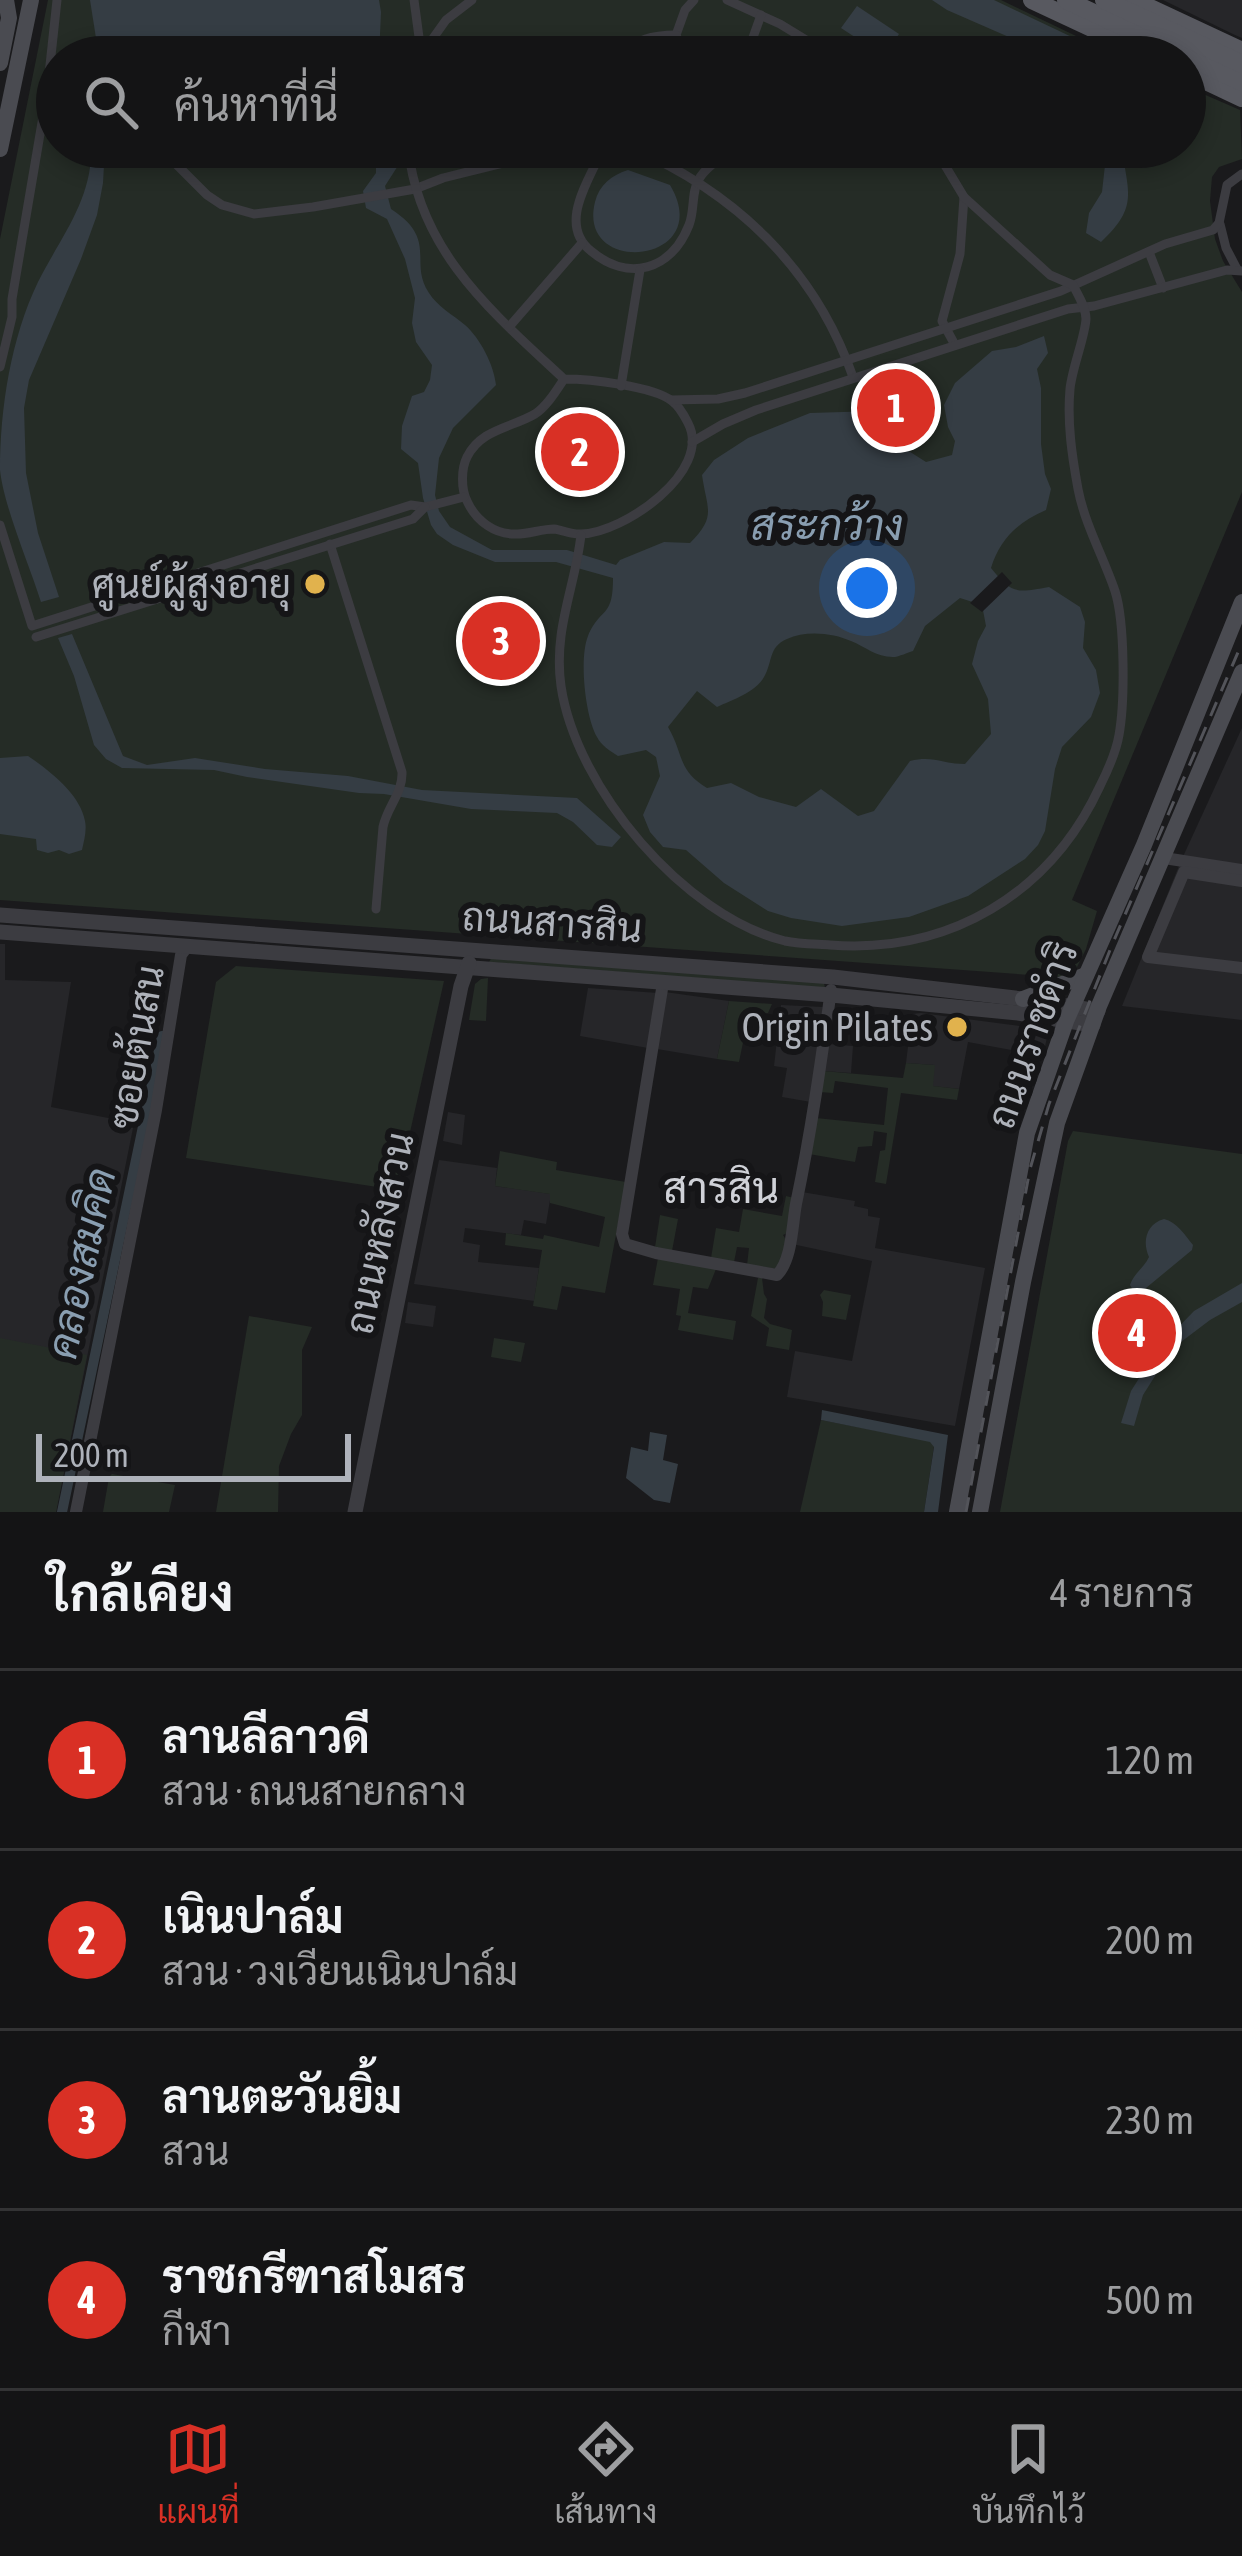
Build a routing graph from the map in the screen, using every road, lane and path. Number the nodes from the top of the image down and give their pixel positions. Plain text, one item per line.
1 (31, 0) edge
2 (57, 0) edge
3 (413, 0) edge
4 (472, 0) edge
5 (694, 0) edge
6 (1032, 0) edge
7 (1066, 0) edge
8 (1104, 0) edge
9 (1133, 0) edge
10 (731, 1) edge
11 (4, 4) edge
12 (761, 15) junction
13 (10, 30) edge
14 (676, 35) joint
15 (53, 36) edge
16 (418, 36) edge
17 (434, 36) edge
18 (651, 36) edge
19 (754, 36) edge
20 (798, 36) edge
21 (1109, 36) edge
22 (1143, 36) edge
23 (1182, 36) edge
24 (1206, 47) edge
25 (1234, 47) edge
26 (0, 63) edge
27 (1242, 64) edge
28 (1206, 65) edge
29 (1206, 81) edge
30 (1242, 82) edge
31 (1210, 83) junction
32 (1242, 98) edge
33 (36, 146) edge
34 (0, 148) edge
35 (180, 168) edge
36 (412, 168) edge
37 (482, 168) edge
38 (593, 168) edge
39 (673, 168) edge
40 (711, 168) edge
41 (947, 168) edge
42 (1242, 174) edge
43 (698, 180) junction
44 (415, 189) junction
45 (964, 197) junction
46 (1220, 223) junction
47 (582, 243) junction
48 (1149, 253) junction
49 (640, 270) junction
50 (1239, 270) edge
51 (1073, 285) junction
52 (1163, 288) junction
53 (1084, 307) junction
54 (509, 328) junction
55 (945, 328) junction
56 (955, 345) junction
57 (846, 359) junction
58 (0, 367) edge
59 (853, 377) junction
60 (565, 379) junction
61 (621, 386) junction
62 (765, 386) junction
63 (670, 400) junction
64 (772, 405) junction
65 (692, 442) junction
66 (464, 497) junction
67 (431, 506) junction
68 (364, 520) junction
69 (0, 525) edge
70 (369, 532) junction
71 (581, 535) junction
72 (330, 544) junction
73 (257, 553) junction
74 (262, 566) junction
75 (157, 592) junction
76 (1242, 602) edge
77 (1242, 672) edge
78 (1235, 709) edge
79 (1165, 793) junction
80 (1188, 802) junction
81 (1164, 857) junction
82 (1242, 870) edge
83 (1242, 881) edge
84 (376, 909) dead end
85 (0, 915) edge
86 (0, 932) edge
87 (187, 947) junction
88 (487, 949) junction
89 (466, 968) junction
90 (1242, 968) edge
91 (1086, 976) junction
92 (833, 977) junction
93 (662, 983) junction
94 (910, 994) junction
95 (831, 995) junction
96 (931, 996) junction
97 (1023, 999) junction
98 (1069, 1014) junction
99 (1095, 1018) junction
100 (987, 1346) junction
101 (1010, 1351) junction
102 (76, 1512) edge
103 (355, 1512) edge
104 (957, 1512) edge
105 (980, 1512) edge

1 - 13 main road
2 - 15 street
3 - 16 street
4 - 17 street
5 - 14 street
6 - 21 main road
7 - 22 main road, bridge
8 - 23 main road, bridge
9 - 25 main road
10 - 12 street
11 - 13 main road
12 - 19 street
12 - 20 street
13 - 26 main road
13 - 34 main road
14 - 18 street
24 - 27 main road, bridge
25 - 31 main road
28 - 30 main road, bridge
29 - 31 main road
31 - 32 main road
33 - 58 street
35 - 44 street
36 - 44 street
37 - 44 street
38 - 47 street
39 - 43 street
40 - 43 street
41 - 45 street
42 - 46 street
43 - 49 street
43 - 57 street
44 - 54 street
45 - 51 street
45 - 55 street
46 - 48 street
46 - 50 street
47 - 49 street
47 - 54 street
48 - 51 street
48 - 52 street
49 - 61 street
50 - 52 street
51 - 53 street
51 - 55 street
52 - 53 street
53 - 56 street
53 - 71 street
54 - 60 street
55 - 56 street
55 - 57 street
56 - 59 street
57 - 59 street
57 - 62 street
59 - 64 street
60 - 61 street
60 - 66 street
61 - 63 street
62 - 63 street
62 - 64 street
63 - 65 street
64 - 65 street
65 - 71 street
66 - 67 street
66 - 71 street
67 - 68 street
67 - 70 street
68 - 70 street
68 - 73 street
69 - 75 street
70 - 72 street
72 - 74 street
72 - 84 street
73 - 74 street
73 - 75 street
74 - 75 street
76 - 79 main road, ถนนราชดำริ
77 - 78 main road, ถนนราชดำริ
78 - 80 main road, ถนนราชดำริ
79 - 80 main road
79 - 91 main road, ถนนราชดำริ
80 - 81 main road, ถนนราชดำริ
81 - 82 street
81 - 99 main road, ถนนราชดำริ
83 - 90 street
85 - 88 street, ถนนสารสิน
86 - 87 street, ถนนสารสิน
87 - 89 street, ถนนสารสิน
87 - 102 street, ซอยต้นสน
88 - 89 street
88 - 92 street, ถนนสารสิน
89 - 93 street, ถนนสารสิน
89 - 103 street, ถนนหลังสวน
91 - 97 main road
91 - 98 main road, ถนนราชดำริ
92 - 94 street, ถนนสารสิน
92 - 95 street
93 - 95 street, ถนนสารสิน
93 - 95 street
94 - 95 street, ถนนสารสิน
94 - 96 street, ถนนสารสิน
96 - 97 street, ถนนสารสิน
96 - 98 street, ถนนสารสิน
97 - 98 street, ถนนสารสิน
98 - 99 street, ถนนสารสิน
98 - 100 main road, ถนนราชดำริ
99 - 101 main road, ถนนราชดำริ
100 - 101 main road
100 - 104 main road, ถนนราชดำริ
101 - 105 main road, ถนนราชดำริ

